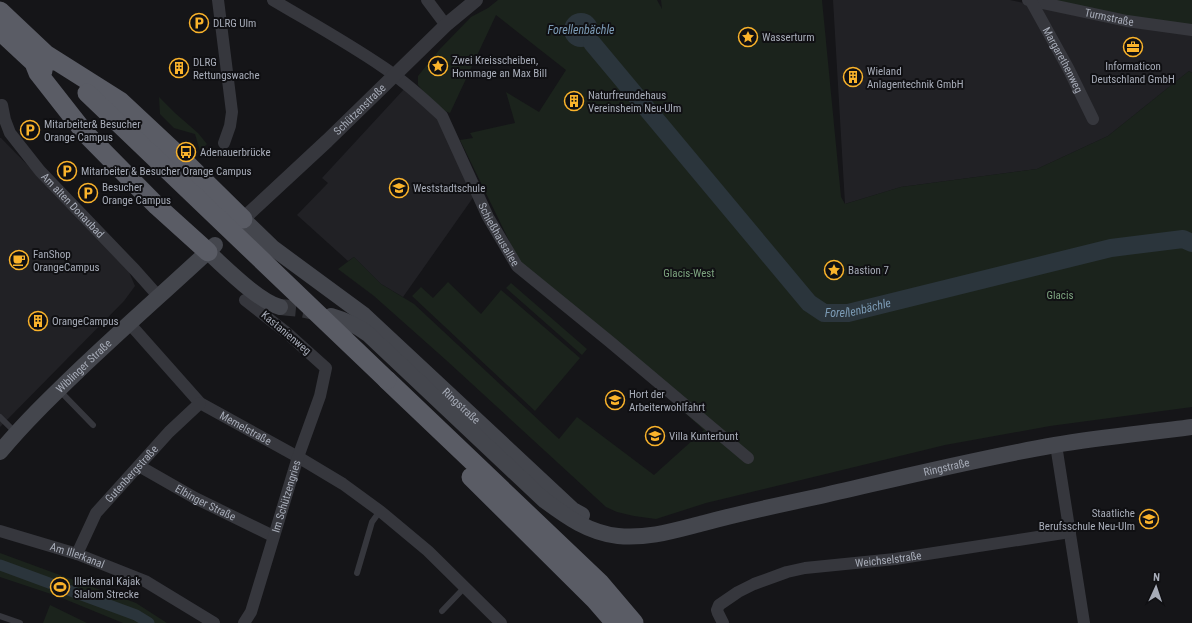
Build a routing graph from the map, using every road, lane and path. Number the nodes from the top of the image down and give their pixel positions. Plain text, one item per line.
1 (273, 0) edge
2 (427, 0) edge
3 (476, 0) edge
4 (1029, 0) edge
5 (216, 7) edge
6 (0, 11) edge
7 (447, 24) junction
8 (1192, 30) edge
9 (0, 31) edge
10 (39, 58) junction
11 (394, 75) junction
12 (2, 105) dead end
13 (1093, 119) dead end
14 (224, 143) dead end
15 (239, 222) junction
16 (212, 249) junction
17 (159, 297) junction
18 (245, 300) dead end
19 (280, 307) tunnel mouth
20 (330, 316) tunnel mouth
21 (129, 323) junction
22 (326, 368) joint
23 (383, 385) junction
24 (59, 390) junction
25 (200, 404) junction
26 (0, 417) edge
27 (93, 425) dead end
28 (1192, 427) edge
29 (16, 433) junction
30 (1056, 445) junction
31 (0, 452) edge
32 (298, 457) junction
33 (748, 458) dead end
34 (140, 466) junction
35 (380, 511) junction
36 (704, 523) junction
37 (0, 531) edge
38 (1070, 532) junction
39 (273, 536) junction
40 (77, 554) junction
41 (357, 573) dead end
42 (464, 588) junction
43 (442, 612) dead end
44 (0, 616) edge
45 (20, 623) edge
46 (214, 623) edge
47 (244, 623) edge
48 (501, 623) edge
49 (615, 623) edge
50 (634, 623) edge
51 (723, 623) edge
52 (1081, 623) edge

1 - 11 street, Schießhausallee
2 - 7 street
3 - 7 street, Schützenstraße
4 - 8 street, Turmstraße
4 - 13 street, Margarethenweg
5 - 14 street
6 - 10 highway
7 - 11 street, Schützenstraße
9 - 10 highway
10 - 15 highway
10 - 16 highway
10 - 23 highway, bridge
11 - 15 street, Schützenstraße
11 - 33 street, Schießhausallee
12 - 17 street, Am alten Donaubad
15 - 36 main road, Ringstraße
16 - 17 main road, Wiblinger Straße
16 - 19 main road
17 - 21 main road, Wiblinger Straße
18 - 22 street, Kastanienweg
20 - 36 main road, Ringstraße
21 - 24 main road, Wiblinger Straße
21 - 25 street, Memelstraße
22 - 32 street, Im Schützengries
23 - 49 highway
23 - 50 highway
24 - 27 lane
24 - 29 main road, Wiblinger Straße
25 - 32 street, Memelstraße
25 - 34 street, Gutenbergstraße
26 - 29 lane
28 - 30 main road, Ringstraße
29 - 31 main road, Wiblinger Straße
30 - 36 main road, Ringstraße
30 - 38 street
32 - 35 street, Memelstraße
32 - 39 street, Im Schützengries
34 - 39 street, Elbinger Straße
34 - 40 street, Gutenbergstraße
35 - 41 lane
35 - 42 street, Memelstraße
37 - 40 street, Am Illerkanal
38 - 51 street, Weichselstraße
38 - 52 street
39 - 47 street, Im Schützengries
40 - 46 street, Am Illerkanal
42 - 43 lane
42 - 48 street, Memelstraße
44 - 45 lane

